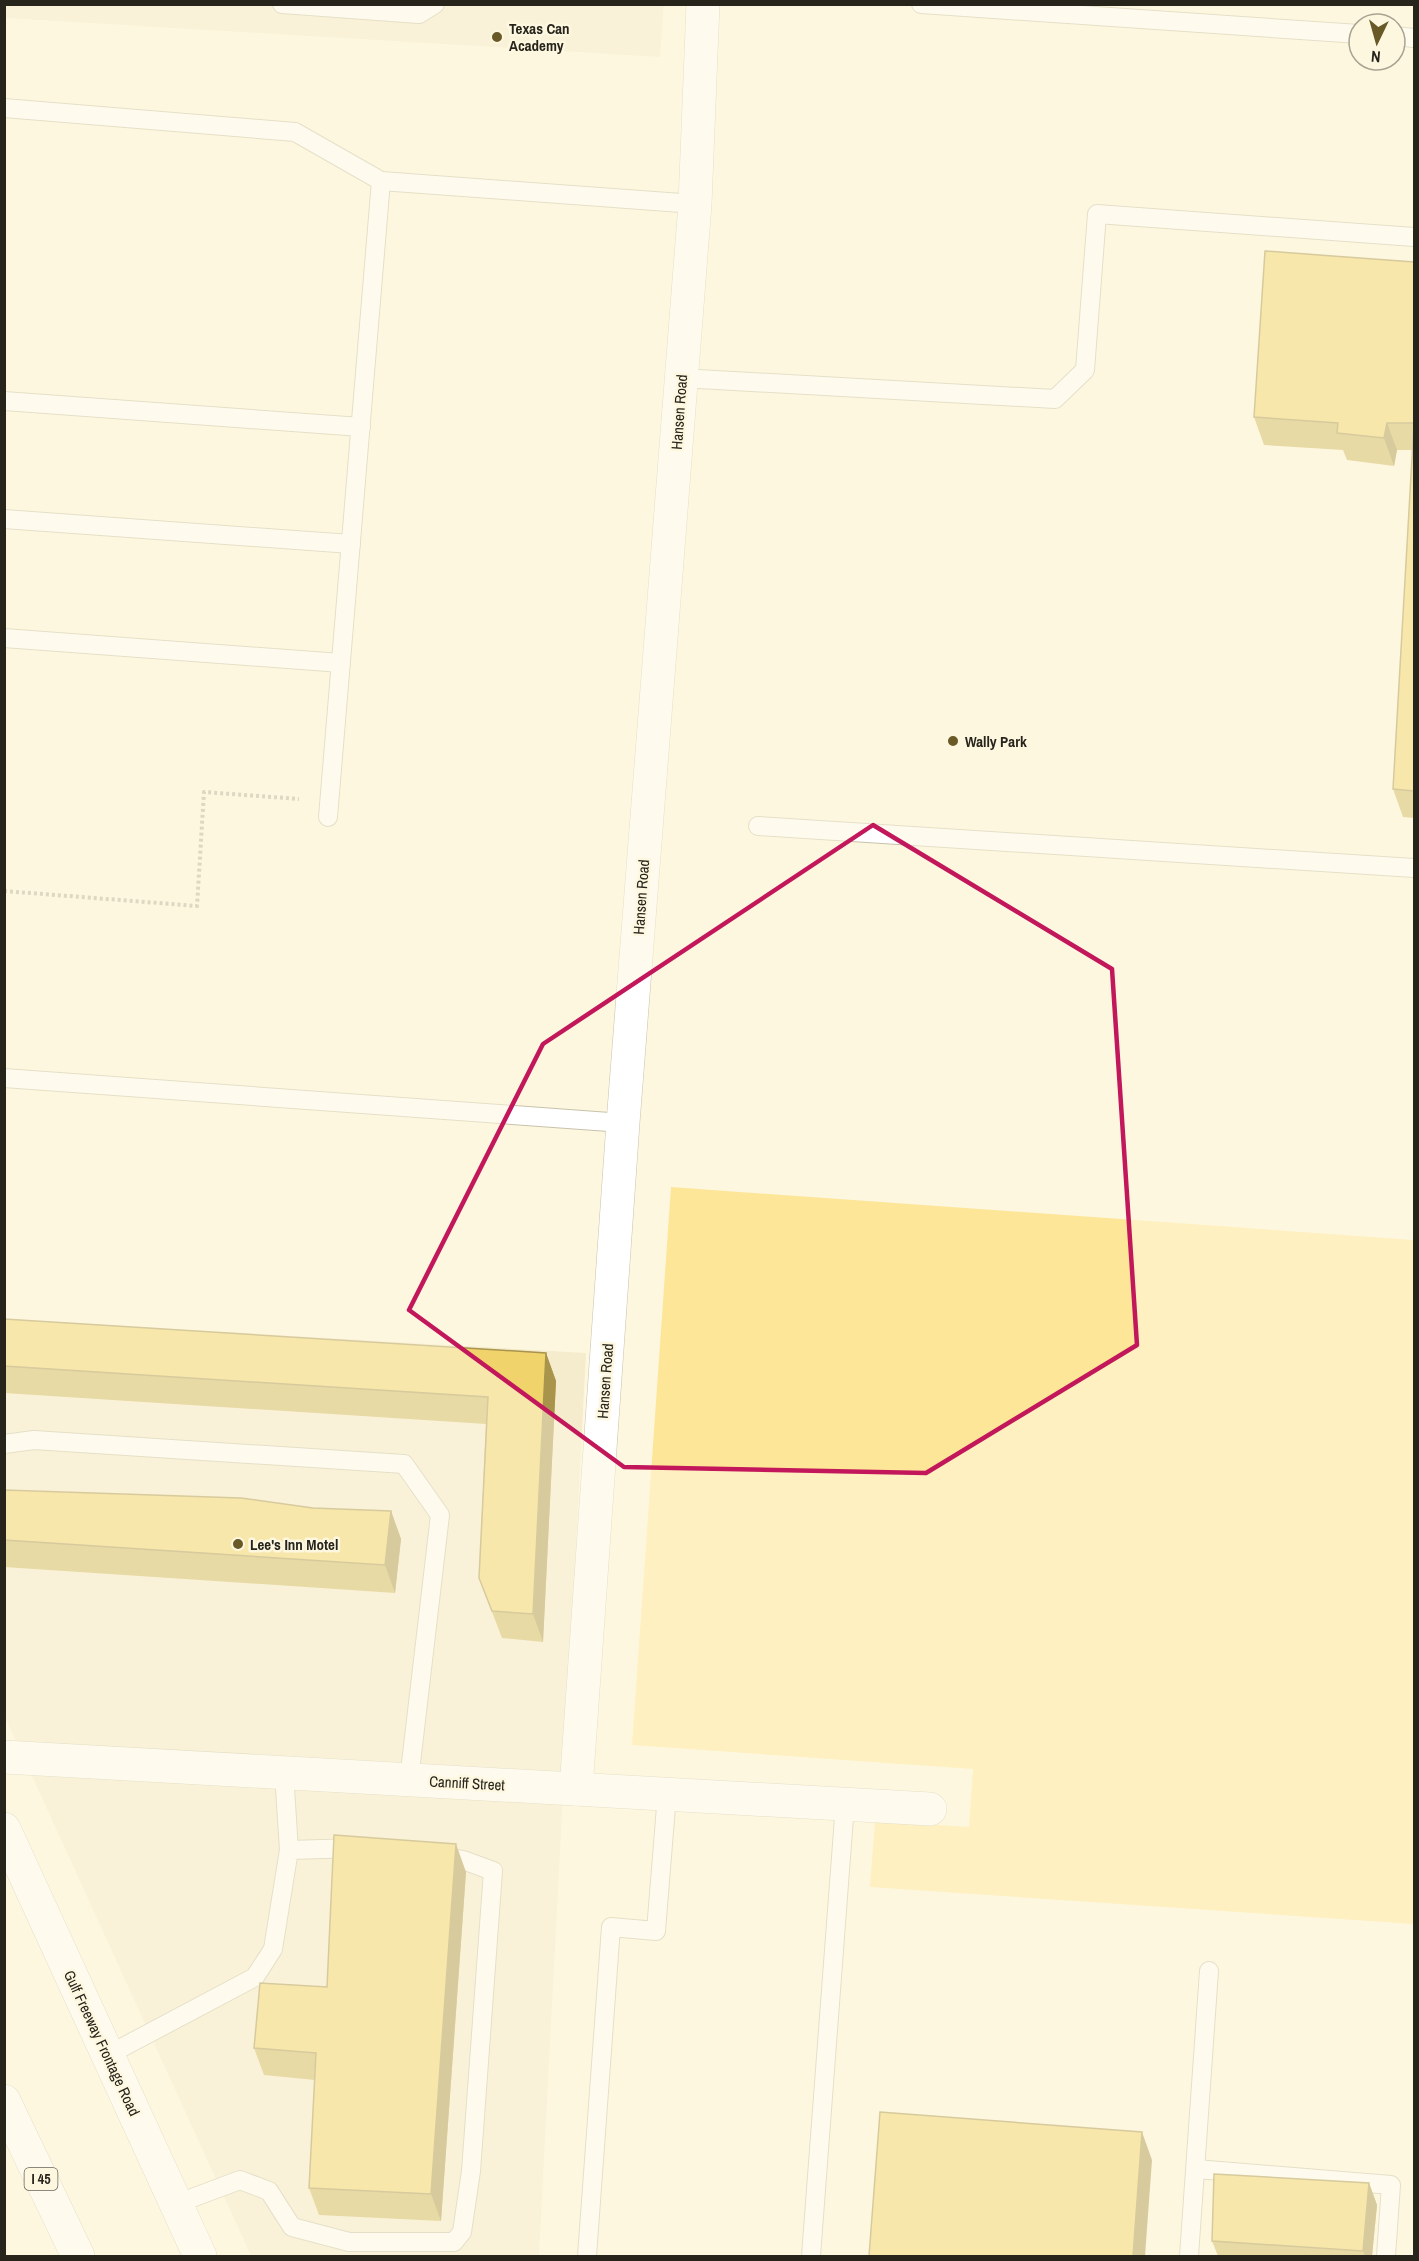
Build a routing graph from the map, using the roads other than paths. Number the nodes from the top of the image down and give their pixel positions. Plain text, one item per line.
1 (282, 4) edge
2 (435, 4) edge
3 (703, 4) edge
4 (921, 4) edge
5 (1347, 33) edge
6 (4, 108) edge
7 (381, 181) junction
8 (695, 204) junction
9 (1414, 237) edge
10 (681, 378) junction
11 (4, 401) edge
12 (361, 427) junction
13 (4, 519) edge
14 (351, 544) junction
15 (4, 638) edge
16 (341, 663) junction
17 (329, 809) road end
18 (758, 826) dead end
19 (1414, 868) edge
20 (4, 1078) edge
21 (623, 1123) junction
22 (4, 1444) edge
23 (4, 1757) edge
24 (284, 1773) junction
25 (410, 1780) junction
26 (576, 1789) junction
27 (667, 1794) junction
28 (845, 1804) junction
29 (930, 1809) dead end
30 (4, 1829) edge
31 (376, 1847) edge
32 (289, 1850) junction
33 (420, 1853) edge
34 (1209, 1971) dead end
35 (108, 2055) junction
36 (4, 2101) edge
37 (1196, 2169) junction
38 (176, 2204) junction
39 (78, 2256) edge
40 (200, 2256) edge
41 (586, 2256) edge
42 (811, 2256) edge
43 (1189, 2256) edge
44 (1386, 2256) edge

1 - 2 lane
3 - 8 main road, Hansen Road
4 - 5 lane
6 - 7 lane
7 - 8 lane
7 - 12 lane
8 - 10 main road, Hansen Road
9 - 10 lane
10 - 21 main road, Hansen Road
11 - 12 lane
12 - 14 lane
13 - 14 lane
14 - 16 lane
15 - 16 lane
16 - 17 lane
18 - 19 lane
20 - 21 lane
21 - 26 main road, Hansen Road
22 - 25 lane
23 - 24 main road, Canniff Street
24 - 25 main road, Canniff Street
24 - 32 lane
25 - 26 main road, Canniff Street
26 - 27 main road, Canniff Street
27 - 28 main road, Canniff Street
27 - 41 lane
28 - 29 main road, Canniff Street
28 - 42 lane
30 - 35 main road, Gulf Freeway Frontage Road
31 - 32 lane
32 - 35 lane
33 - 38 lane
34 - 37 lane
35 - 38 main road, Gulf Freeway Frontage Road
36 - 39 main road, I 45
37 - 43 lane
37 - 44 lane
38 - 40 main road, Gulf Freeway Frontage Road

